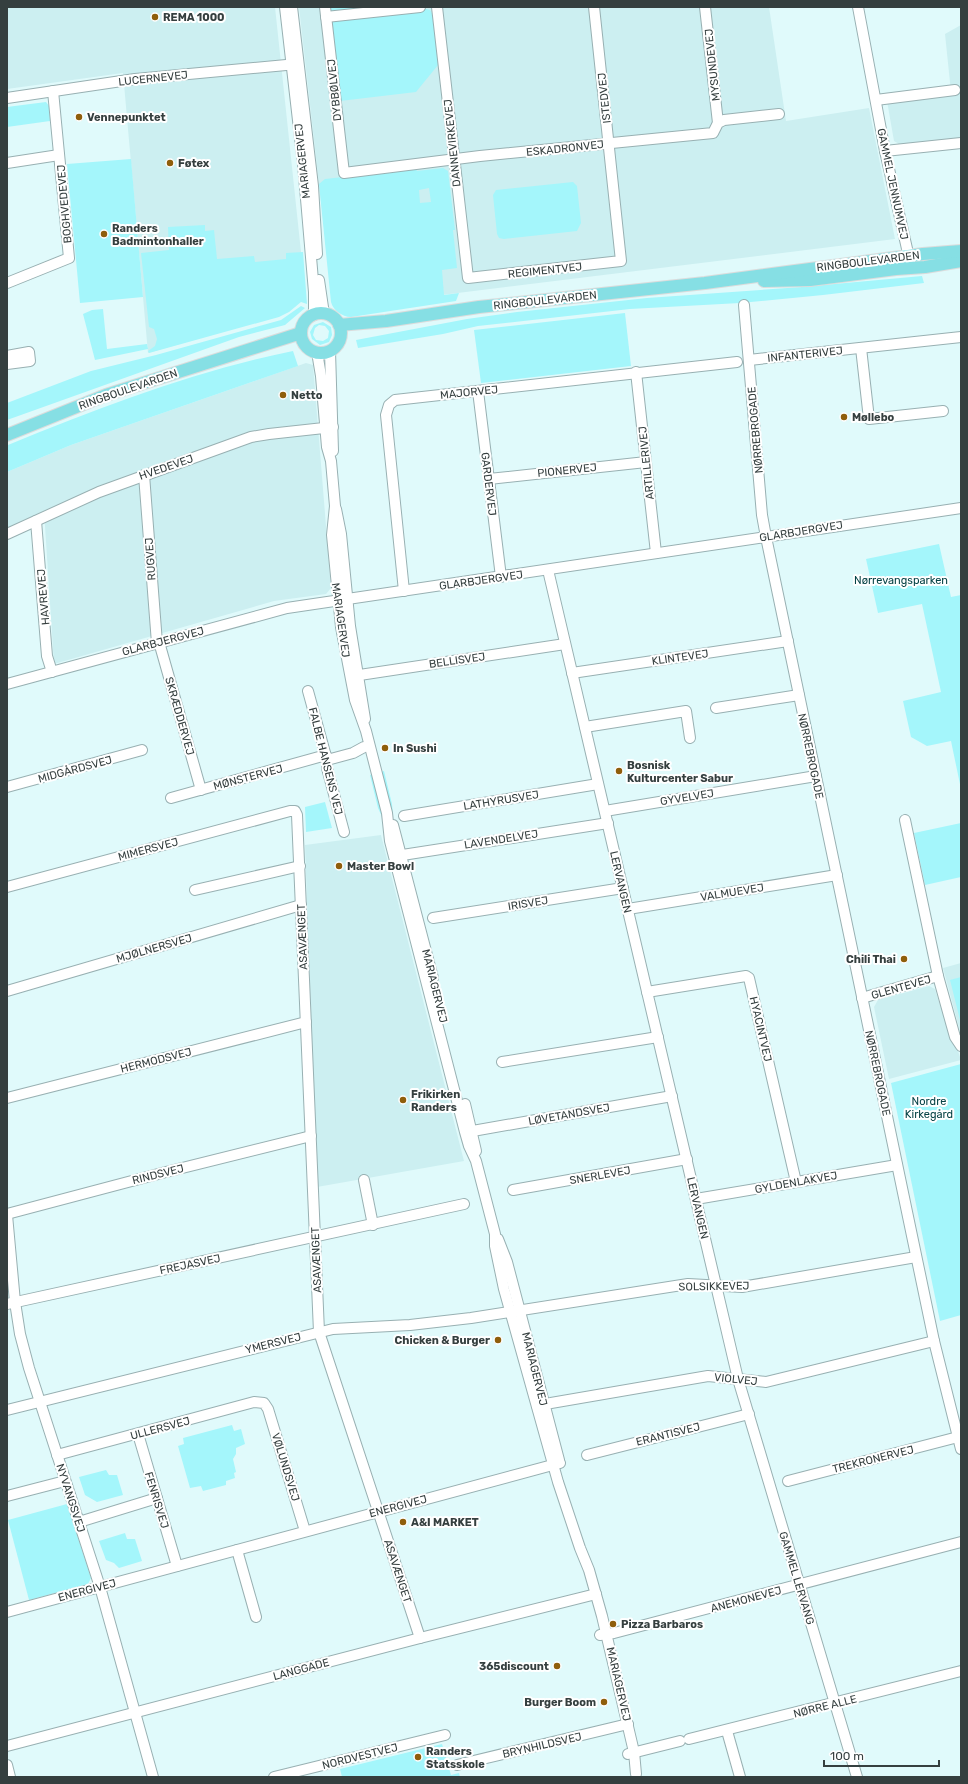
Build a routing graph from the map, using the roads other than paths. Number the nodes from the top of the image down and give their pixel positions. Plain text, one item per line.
1 (285, 7) edge
2 (292, 7) edge
3 (420, 7) edge
4 (437, 7) edge
5 (594, 7) edge
6 (705, 7) edge
7 (858, 7) edge
8 (326, 12) edge
9 (296, 64) junction
10 (955, 90) dead end
11 (53, 91) junction
12 (7, 98) edge
13 (876, 100) junction
14 (779, 114) dead end
15 (718, 122) junction
16 (961, 143) edge
17 (609, 144) junction
18 (885, 151) junction
19 (60, 155) junction
20 (454, 160) junction
21 (7, 163) edge
22 (344, 173) joint
23 (961, 251) edge
24 (961, 261) edge
25 (622, 262) joint
26 (910, 262) junction
27 (468, 278) joint
28 (7, 283) edge
29 (744, 305) dead end
30 (319, 314) junction
31 (340, 330) junction
32 (961, 337) edge
33 (303, 338) junction
34 (861, 348) junction
35 (330, 351) junction
36 (317, 352) junction
37 (7, 356) edge
38 (749, 360) junction
39 (737, 362) dead end
40 (7, 364) edge
41 (636, 372) junction
42 (478, 391) junction
43 (943, 411) dead end
44 (329, 427) junction
45 (7, 435) edge
46 (646, 462) junction
47 (144, 475) junction
48 (488, 479) junction
49 (961, 508) edge
50 (36, 521) junction
51 (7, 534) edge
52 (766, 537) junction
53 (656, 553) junction
54 (548, 570) junction
55 (501, 577) junction
56 (404, 591) junction
57 (343, 599) junction
58 (788, 641) junction
59 (158, 642) junction
60 (565, 644) junction
61 (52, 672) junction
62 (572, 673) junction
63 (354, 676) junction
64 (7, 684) edge
65 (308, 691) dead end
66 (799, 696) junction
67 (716, 708) dead end
68 (585, 727) junction
69 (690, 738) dead end
70 (364, 747) dead end
71 (142, 750) dead end
72 (327, 758) junction
73 (816, 776) junction
74 (598, 784) junction
75 (7, 787) edge
76 (201, 790) junction
77 (171, 798) dead end
78 (290, 811) joint
79 (605, 811) junction
80 (404, 816) dead end
81 (905, 820) dead end
82 (608, 823) junction
83 (344, 832) dead end
84 (398, 856) junction
85 (300, 866) junction
86 (837, 875) junction
87 (7, 887) edge
88 (623, 888) junction
89 (195, 890) dead end
90 (301, 905) junction
91 (628, 909) junction
92 (433, 918) dead end
93 (938, 976) junction
94 (7, 991) edge
95 (647, 992) junction
96 (862, 998) junction
97 (306, 1022) junction
98 (658, 1037) junction
99 (961, 1046) edge
100 (502, 1062) dead end
101 (672, 1096) junction
102 (7, 1098) edge
103 (469, 1132) junction
104 (311, 1136) junction
105 (687, 1159) junction
106 (897, 1165) junction
107 (364, 1180) dead end
108 (796, 1182) junction
109 (513, 1190) dead end
110 (696, 1199) junction
111 (464, 1204) dead end
112 (7, 1214) edge
113 (373, 1225) junction
114 (315, 1237) junction
115 (916, 1257) junction
116 (716, 1286) junction
117 (11, 1303) edge
118 (515, 1312) junction
119 (319, 1332) junction
120 (934, 1341) junction
121 (738, 1379) junction
122 (40, 1402) junction
123 (264, 1404) joint
124 (540, 1405) junction
125 (7, 1410) edge
126 (748, 1414) junction
127 (958, 1421) edge
128 (138, 1434) junction
129 (958, 1437) junction
130 (961, 1449) edge
131 (588, 1455) dead end
132 (57, 1456) junction
133 (556, 1464) junction
134 (66, 1481) junction
135 (788, 1481) dead end
136 (7, 1496) edge
137 (157, 1498) junction
138 (378, 1512) junction
139 (79, 1522) junction
140 (305, 1531) junction
141 (961, 1542) edge
142 (237, 1550) junction
143 (177, 1566) junction
144 (799, 1584) junction
145 (100, 1587) junction
146 (593, 1595) junction
147 (7, 1612) edge
148 (256, 1617) dead end
149 (604, 1635) junction
150 (420, 1638) junction
151 (961, 1671) edge
152 (835, 1704) junction
153 (135, 1713) junction
154 (625, 1725) junction
155 (727, 1731) junction
156 (445, 1734) dead end
157 (7, 1746) edge
158 (631, 1753) junction
159 (7, 1765) edge
160 (457, 1765) dead end
161 (636, 1775) edge
162 (10, 1777) edge
163 (153, 1777) edge
164 (274, 1777) edge
165 (740, 1777) edge
166 (857, 1777) edge

1 - 9 street, MARIAGERVEJ
2 - 9 street, MARIAGERVEJ
3 - 8 street
4 - 20 street, DANNEVIRKEVEJ
5 - 17 street, ISTEDVEJ
6 - 15 street, MYSUNDEVEJ
7 - 13 street, GAMMEL JENNUMVEJ
8 - 22 street, DYBBØLVEJ
9 - 11 street, LUCERNEVEJ
9 - 30 street, MARIAGERVEJ
10 - 13 street
11 - 12 street, LUCERNEVEJ
11 - 19 street, BOGHVEDEVEJ
13 - 18 street, GAMMEL JENNUMVEJ
14 - 15 street
15 - 17 street, ESKADRONVEJ
16 - 18 street
17 - 20 street, ESKADRONVEJ
17 - 25 street, ISTEDVEJ
18 - 26 street, GAMMEL JENNUMVEJ
19 - 21 street, BOGHVEDEVEJ
19 - 28 street, BOGHVEDEVEJ
20 - 22 street, ESKADRONVEJ
20 - 27 street, DANNEVIRKEVEJ
23 - 26 main road, RINGBOULEVARDEN
24 - 26 main road, RINGBOULEVARDEN
25 - 27 street, REGIMENTVEJ
26 - 31 main road, RINGBOULEVARDEN
29 - 38 street, NØRREBROGADE
30 - 31 main road
30 - 33 main road
31 - 35 main road
32 - 34 street, INFANTERIVEJ
33 - 36 main road
33 - 45 main road, RINGBOULEVARDEN
34 - 38 street, INFANTERIVEJ
34 - 43 street
35 - 36 main road
35 - 44 street, MARIAGERVEJ
36 - 44 street, MARIAGERVEJ
37 - 40 street
38 - 52 street, NØRREBROGADE
39 - 41 street, MAJORVEJ
41 - 42 street, MAJORVEJ
41 - 46 street, ARTILLERIVEJ
42 - 48 street, GARDERVEJ
42 - 56 street, MAJORVEJ
44 - 47 street, HVEDEVEJ
44 - 57 street, MARIAGERVEJ
46 - 48 street, PIONERVEJ
46 - 53 street, ARTILLERIVEJ
47 - 50 street, HVEDEVEJ
47 - 59 street, RUGVEJ
48 - 55 street, GARDERVEJ
49 - 52 street, GLARBJERGVEJ
50 - 51 street, HVEDEVEJ
50 - 61 street, HAVREVEJ
52 - 53 street, GLARBJERGVEJ
52 - 58 street, NØRREBROGADE
53 - 54 street, GLARBJERGVEJ
54 - 55 street, GLARBJERGVEJ
54 - 60 street, LERVANGEN
55 - 56 street, GLARBJERGVEJ
56 - 57 street, GLARBJERGVEJ
57 - 59 street, GLARBJERGVEJ
57 - 63 street, MARIAGERVEJ
58 - 62 street, KLINTEVEJ
58 - 66 street, NØRREBROGADE
59 - 61 street, GLARBJERGVEJ
59 - 76 street, SKRÆDDERVEJ
60 - 62 street, LERVANGEN
60 - 63 street, BELLISVEJ
61 - 64 street, GLARBJERGVEJ
62 - 68 street, LERVANGEN
63 - 84 street, MARIAGERVEJ
65 - 72 street, FALBE HANSENS VEJ
66 - 67 street
66 - 73 street, NØRREBROGADE
68 - 69 street
68 - 74 street, LERVANGEN
70 - 72 street, MØNSTERVEJ
71 - 75 street, MIDGÅRDSVEJ
72 - 76 street, MØNSTERVEJ
72 - 83 street, FALBE HANSENS VEJ
73 - 79 street, GYVELVEJ
73 - 86 street, NØRREBROGADE
74 - 79 street, LERVANGEN
74 - 80 street, LATHYRUSVEJ
76 - 77 street, MØNSTERVEJ
78 - 85 street, ASAVÆNGET
78 - 87 street, MIMERSVEJ
79 - 82 street, LERVANGEN
81 - 93 street
82 - 84 street, LAVENDELVEJ
82 - 88 street, LERVANGEN
84 - 103 street, MARIAGERVEJ
85 - 89 street
85 - 90 street, ASAVÆNGET
86 - 91 street, VALMUEVEJ
86 - 96 street, NØRREBROGADE
88 - 91 street, LERVANGEN
88 - 92 street, IRISVEJ
90 - 94 street, MJØLNERSVEJ
90 - 97 street, ASAVÆNGET
91 - 95 street, LERVANGEN
93 - 96 street, GLENTEVEJ
93 - 99 street, GLENTEVEJ
95 - 98 street, LERVANGEN
95 - 108 street, HYACINTVEJ
96 - 106 street, NØRREBROGADE
97 - 102 street, HERMODSVEJ
97 - 104 street, ASAVÆNGET
98 - 100 street
98 - 101 street, LERVANGEN
101 - 103 street, LØVETANDSVEJ
101 - 105 street, LERVANGEN
103 - 118 street, MARIAGERVEJ
104 - 112 street, RINDSVEJ
104 - 114 street, ASAVÆNGET
105 - 109 street, SNERLEVEJ
105 - 110 street, LERVANGEN
106 - 108 street, GYLDENLAKVEJ
106 - 115 street, NØRREBROGADE
107 - 113 street
108 - 110 street, GYLDENLAKVEJ
110 - 116 street, LERVANGEN
111 - 113 street, FREJASVEJ
112 - 117 street, NYVANGSVEJ
113 - 114 street, FREJASVEJ
114 - 117 street, FREJASVEJ
114 - 119 street, ASAVÆNGET
115 - 116 street, SOLSIKKEVEJ
115 - 120 street, NØRREBROGADE
116 - 118 street, SOLSIKKEVEJ
116 - 121 street, LERVANGEN
117 - 122 street, NYVANGSVEJ
118 - 119 street, YMERSVEJ
118 - 124 street, MARIAGERVEJ
119 - 122 street, YMERSVEJ
119 - 138 street, ASAVÆNGET
120 - 121 street, VIOLVEJ
120 - 127 street, NØRREBROGADE
121 - 124 street, VIOLVEJ
121 - 126 street, GAMMEL LERVANG
122 - 125 street, YMERSVEJ
122 - 132 street, NYVANGSVEJ
123 - 128 street, ULLERSVEJ
123 - 140 street, VØLUNDSVEJ
124 - 133 street, MARIAGERVEJ
126 - 131 street, ERANTISVEJ
126 - 144 street, GAMMEL LERVANG
127 - 129 street, NØRREBROGADE
128 - 132 street, ULLERSVEJ
128 - 137 street, FENRISVEJ
129 - 130 street, NØRREBROGADE
129 - 135 street, TREKRONERVEJ
132 - 134 street, NYVANGSVEJ
133 - 138 street, ENERGIVEJ
133 - 146 street, MARIAGERVEJ
134 - 136 street
134 - 139 street, NYVANGSVEJ
137 - 139 street
137 - 143 street, FENRISVEJ
138 - 140 street, ENERGIVEJ
138 - 150 street, ASAVÆNGET
139 - 145 street, NYVANGSVEJ
140 - 142 street, ENERGIVEJ
141 - 144 street, ANEMONEVEJ
142 - 143 street, ENERGIVEJ
142 - 148 street
143 - 145 street, ENERGIVEJ
144 - 149 street, ANEMONEVEJ
144 - 152 street, GAMMEL LERVANG
145 - 147 street, ENERGIVEJ
145 - 153 street, NYVANGSVEJ
146 - 149 street, MARIAGERVEJ
146 - 150 street, LANGGADE
149 - 154 street, MARIAGERVEJ
150 - 153 street, LANGGADE
151 - 152 street, NØRRE ALLE
152 - 155 street, NØRRE ALLE
152 - 166 street, GAMMEL LERVANG
153 - 157 street, LANGGADE
153 - 163 street, NYVANGSVEJ
154 - 158 street, MARIAGERVEJ
154 - 160 street, BRYNHILDSVEJ
155 - 158 street, NØRRE ALLE
155 - 165 street
156 - 164 street, NORDVESTVEJ
158 - 161 street, MARIAGERVEJ
159 - 162 street

